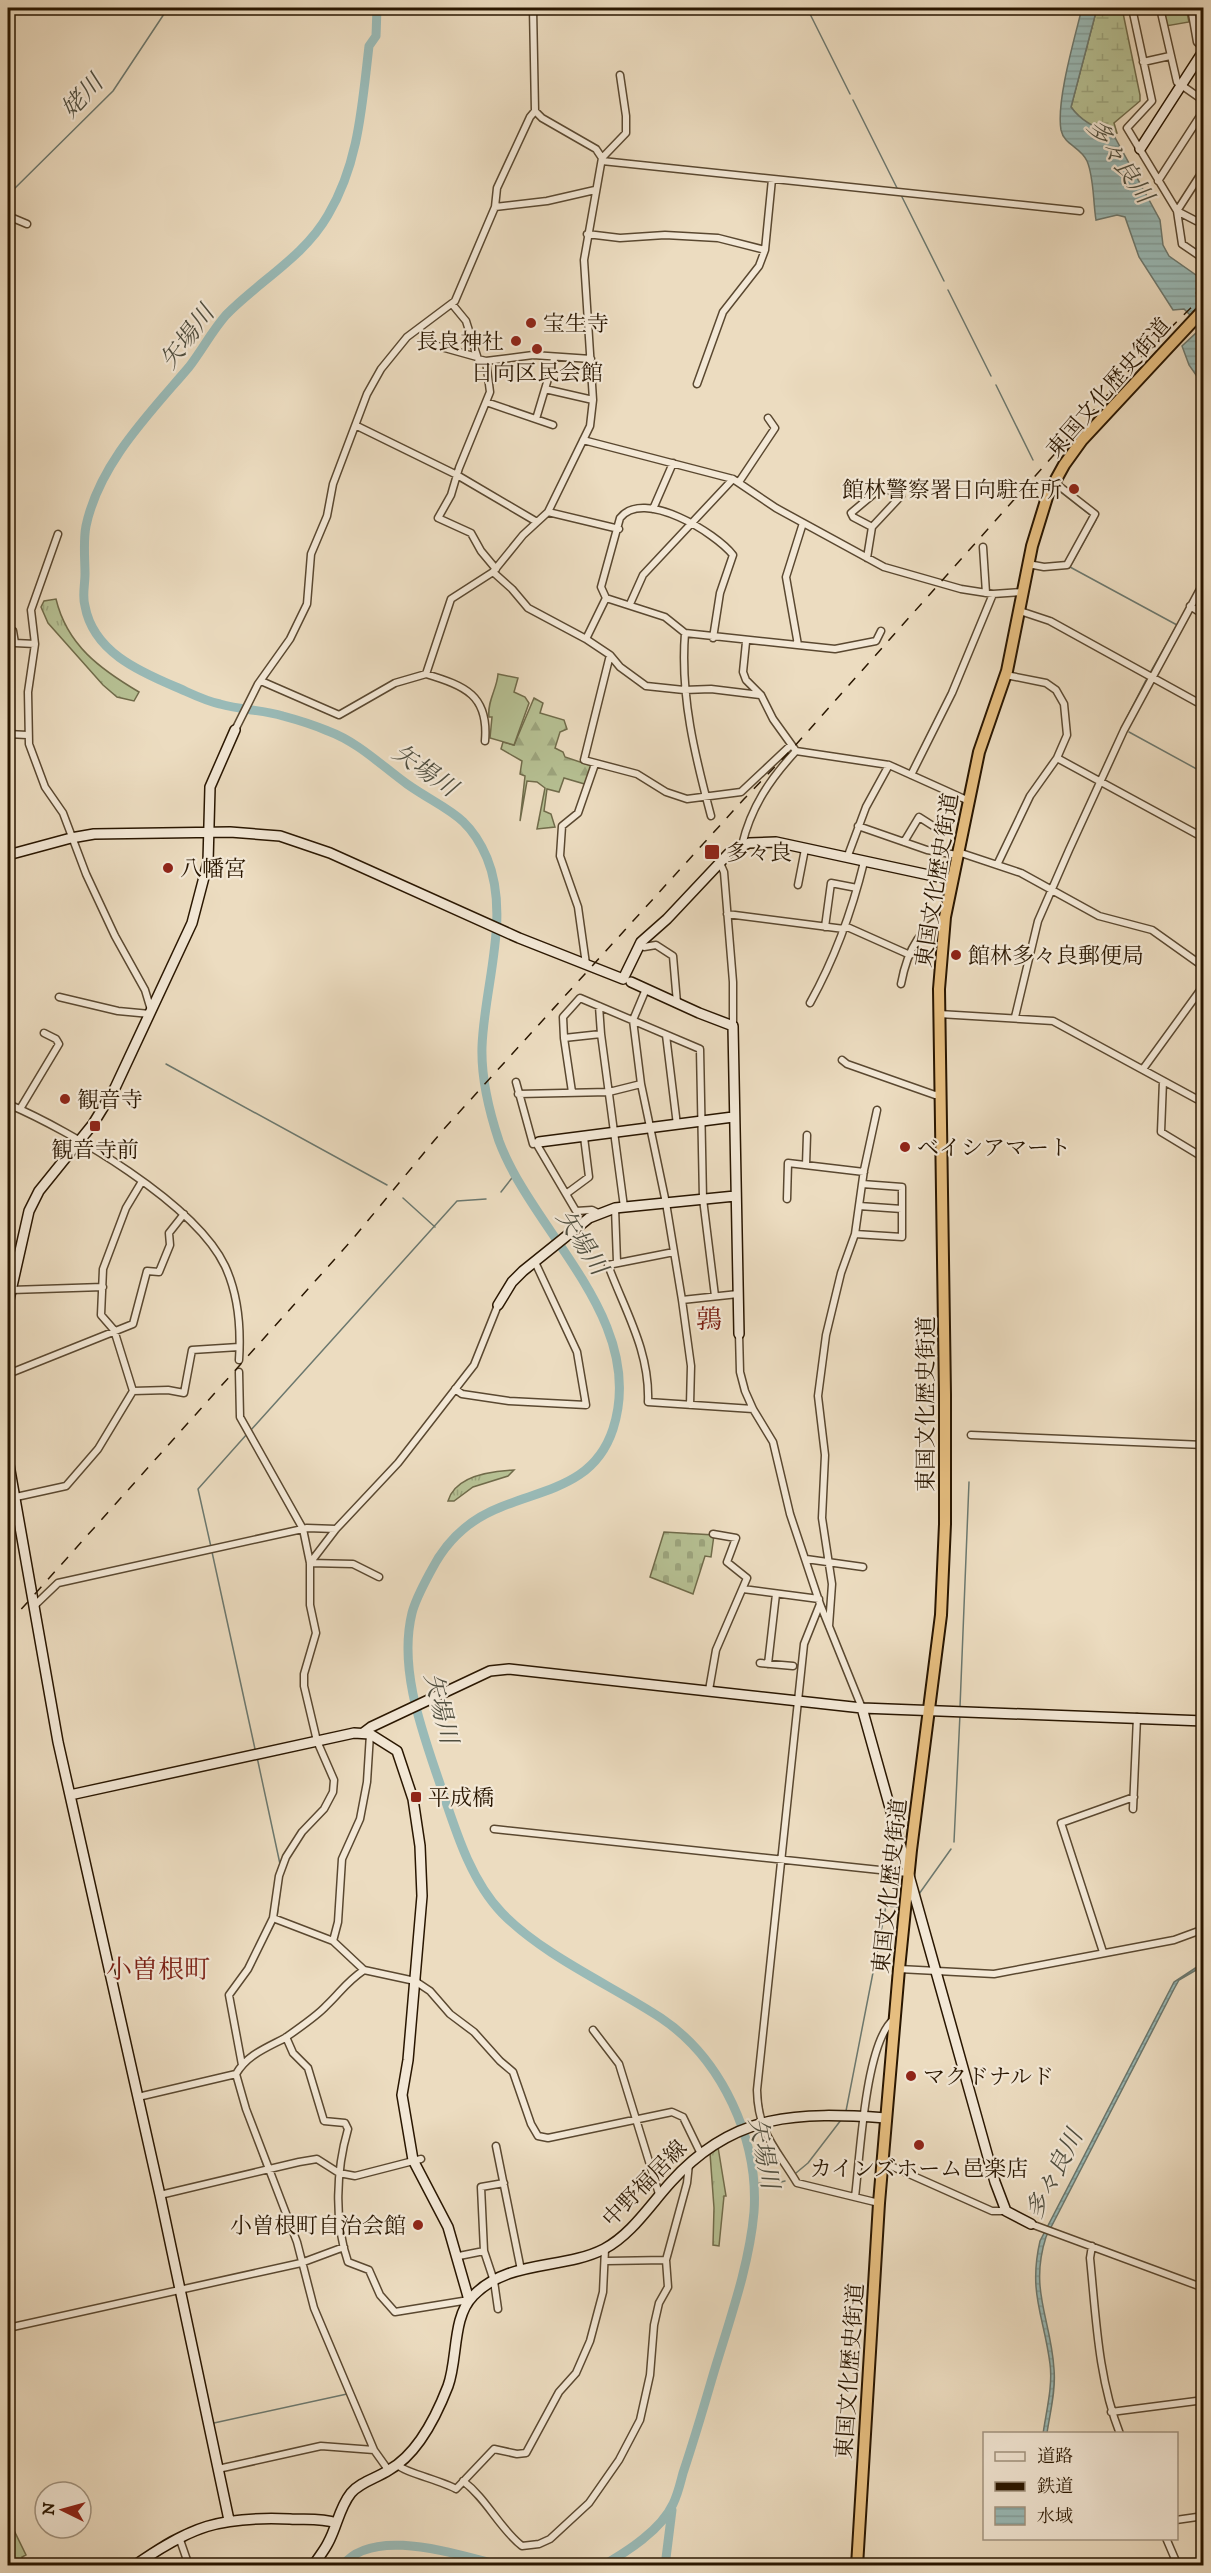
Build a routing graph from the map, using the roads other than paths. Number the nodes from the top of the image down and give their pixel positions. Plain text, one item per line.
1 (533, 8) edge
2 (1132, 8) edge
3 (1160, 8) edge
4 (1191, 8) edge
5 (1203, 49) edge
6 (1170, 56) junction
7 (1143, 62) junction
8 (620, 75) dead end
9 (1180, 87) junction
10 (1203, 101) edge
11 (1203, 110) edge
12 (535, 111) junction
13 (1140, 149) junction
14 (602, 159) junction
15 (1203, 169) edge
16 (772, 179) junction
17 (1158, 181) junction
18 (595, 190) junction
19 (495, 207) junction
20 (1080, 211) dead end
21 (1177, 211) junction
22 (8, 216) edge
23 (27, 224) dead end
24 (1203, 225) edge
25 (587, 234) junction
26 (765, 250) junction
27 (1203, 259) edge
28 (452, 304) junction
29 (1203, 309) edge
30 (434, 345) dead end
31 (477, 357) junction
32 (554, 359) junction
33 (591, 359) junction
34 (486, 361) junction
35 (697, 384) dead end
36 (545, 389) junction
37 (593, 400) junction
38 (486, 402) junction
39 (768, 418) dead end
40 (536, 419) junction
41 (553, 425) dead end
42 (357, 426) junction
43 (583, 440) junction
44 (673, 463) junction
45 (457, 475) junction
46 (736, 481) junction
47 (1054, 482) junction
48 (652, 509) junction
49 (548, 512) junction
50 (537, 522) junction
51 (803, 523) junction
52 (690, 524) junction
53 (872, 527) junction
54 (619, 529) junction
55 (58, 534) dead end
56 (983, 547) dead end
57 (867, 558) junction
58 (1028, 564) junction
59 (494, 571) junction
60 (1203, 582) edge
61 (1023, 592) junction
62 (989, 594) junction
63 (606, 598) junction
64 (630, 604) junction
65 (1190, 606) junction
66 (1020, 611) junction
67 (1203, 615) edge
68 (8, 631) edge
69 (881, 631) dead end
70 (685, 633) junction
71 (713, 638) junction
72 (586, 639) junction
73 (747, 642) junction
74 (35, 644) junction
75 (798, 645) junction
76 (610, 655) junction
77 (426, 674) junction
78 (1006, 675) junction
79 (1152, 676) junction
80 (260, 682) junction
81 (684, 690) junction
82 (761, 695) junction
83 (1203, 706) edge
84 (235, 730) joint
85 (8, 734) edge
86 (27, 735) junction
87 (485, 741) dead end
88 (791, 745) junction
89 (796, 751) junction
90 (1057, 758) junction
91 (595, 764) junction
92 (889, 765) junction
93 (911, 775) junction
94 (1100, 781) junction
95 (705, 795) junction
96 (969, 801) junction
97 (711, 816) dead end
98 (858, 826) junction
99 (941, 831) dead end
100 (209, 832) junction
101 (71, 838) junction
102 (1203, 838) edge
103 (904, 842) junction
104 (741, 845) junction
105 (805, 849) junction
106 (958, 853) junction
107 (8, 855) edge
108 (847, 858) junction
109 (864, 861) junction
110 (720, 863) junction
111 (998, 865) junction
112 (952, 880) junction
113 (798, 885) dead end
114 (857, 888) junction
115 (1053, 890) junction
116 (727, 914) junction
117 (945, 918) junction
118 (825, 927) junction
119 (845, 928) junction
120 (639, 944) junction
121 (910, 955) junction
122 (1202, 963) edge
123 (586, 964) junction
124 (631, 982) dead end
125 (901, 984) dead end
126 (1203, 985) edge
127 (646, 989) junction
128 (59, 997) dead end
129 (810, 1003) dead end
130 (677, 1004) junction
131 (599, 1006) junction
132 (151, 1012) junction
133 (939, 1014) junction
134 (1015, 1017) junction
135 (633, 1020) junction
136 (733, 1026) junction
137 (44, 1033) dead end
138 (602, 1034) junction
139 (666, 1035) junction
140 (564, 1038) junction
141 (842, 1060) dead end
142 (1143, 1069) junction
143 (1163, 1081) junction
144 (516, 1082) dead end
145 (641, 1084) junction
146 (572, 1092) junction
147 (609, 1092) junction
148 (518, 1094) junction
149 (940, 1094) junction
150 (1203, 1103) edge
151 (8, 1104) edge
152 (20, 1109) junction
153 (877, 1110) dead end
154 (733, 1118) junction
155 (702, 1122) junction
156 (677, 1125) junction
157 (651, 1128) junction
158 (615, 1133) junction
159 (807, 1134) dead end
160 (584, 1137) junction
161 (82, 1140) junction
162 (538, 1142) junction
163 (1203, 1158) edge
164 (806, 1165) junction
165 (864, 1172) junction
166 (141, 1183) junction
167 (862, 1184) junction
168 (566, 1194) junction
169 (735, 1196) junction
170 (703, 1199) junction
171 (787, 1199) dead end
172 (666, 1203) junction
173 (859, 1206) junction
174 (620, 1207) junction
175 (902, 1209) junction
176 (598, 1213) junction
177 (184, 1214) junction
178 (855, 1234) junction
179 (674, 1252) junction
180 (536, 1260) junction
181 (617, 1262) junction
182 (103, 1287) junction
183 (10, 1290) junction
184 (738, 1294) junction
185 (715, 1296) junction
186 (682, 1300) junction
187 (8, 1304) edge
188 (498, 1305) joint
189 (114, 1330) junction
190 (739, 1334) joint
191 (239, 1347) junction
192 (239, 1360) dead end
193 (239, 1372) dead end
194 (8, 1374) edge
195 (455, 1389) junction
196 (133, 1391) junction
197 (690, 1405) junction
198 (753, 1409) junction
199 (971, 1435) dead end
200 (1203, 1444) edge
201 (8, 1459) edge
202 (16, 1497) junction
203 (303, 1529) junction
204 (336, 1529) junction
205 (713, 1534) dead end
206 (806, 1560) junction
207 (828, 1561) junction
208 (310, 1563) junction
209 (863, 1567) dead end
210 (379, 1577) dead end
211 (743, 1589) junction
212 (776, 1594) junction
213 (819, 1602) junction
214 (34, 1606) junction
215 (829, 1626) junction
216 (760, 1663) dead end
217 (768, 1664) junction
218 (793, 1666) dead end
219 (709, 1690) junction
220 (798, 1700) junction
221 (862, 1708) junction
222 (929, 1710) junction
223 (1137, 1718) junction
224 (1203, 1721) edge
225 (367, 1733) junction
226 (317, 1741) junction
227 (70, 1795) junction
228 (1134, 1797) junction
229 (1132, 1809) dead end
230 (494, 1830) dead end
231 (782, 1859) junction
232 (908, 1873) junction
233 (273, 1918) junction
234 (1203, 1929) edge
235 (333, 1941) junction
236 (1103, 1952) junction
237 (899, 1969) junction
238 (364, 1970) junction
239 (935, 1970) junction
240 (415, 1981) junction
241 (895, 2018) junction
242 (593, 2030) dead end
243 (286, 2037) junction
244 (242, 2065) junction
245 (236, 2074) junction
246 (138, 2097) junction
247 (865, 2117) junction
248 (886, 2118) junction
249 (637, 2121) junction
250 (761, 2125) junction
251 (496, 2146) dead end
252 (700, 2152) junction
253 (417, 2159) junction
254 (689, 2162) junction
255 (882, 2162) junction
256 (268, 2170) junction
257 (339, 2173) junction
258 (504, 2183) junction
259 (659, 2194) junction
260 (160, 2195) junction
261 (855, 2197) junction
262 (879, 2203) junction
263 (1006, 2211) junction
264 (1034, 2226) joint
265 (1092, 2246) junction
266 (344, 2247) junction
267 (605, 2248) junction
268 (484, 2251) junction
269 (459, 2256) junction
270 (666, 2260) junction
271 (607, 2261) junction
272 (301, 2263) junction
273 (521, 2270) junction
274 (494, 2281) junction
275 (1203, 2288) edge
276 (180, 2290) junction
277 (469, 2300) junction
278 (498, 2309) dead end
279 (8, 2328) edge
280 (1203, 2400) edge
281 (1111, 2412) junction
282 (1120, 2432) edge
283 (374, 2450) junction
284 (398, 2464) junction
285 (218, 2469) junction
286 (389, 2471) junction
287 (463, 2481) junction
288 (1203, 2516) edge
289 (229, 2520) junction
290 (1178, 2520) edge
291 (336, 2523) junction
292 (179, 2536) junction
293 (1167, 2540) edge
294 (134, 2565) edge
295 (188, 2565) edge
296 (313, 2565) edge
297 (856, 2565) edge
298 (1179, 2565) edge

1 - 12 street
2 - 7 street
3 - 6 street
4 - 5 street
5 - 9 street
6 - 7 street
6 - 9 street
7 - 13 street
8 - 14 street
9 - 10 street
9 - 13 street
11 - 17 street
12 - 14 street
12 - 19 street
13 - 17 street
14 - 16 street
14 - 18 street
15 - 21 street
16 - 20 street
16 - 26 street
17 - 21 street
18 - 19 street
18 - 25 street
19 - 28 street
21 - 24 street
21 - 27 street
22 - 23 street
25 - 26 street
25 - 33 street
26 - 35 street
28 - 31 street
28 - 42 street
29 - 47 highway, 東国文化歴史街道
30 - 31 street
31 - 34 street
32 - 33 street
32 - 34 street
32 - 36 street
33 - 37 street
34 - 38 street
36 - 37 street
36 - 40 street
37 - 43 street
38 - 40 street
38 - 45 street
39 - 46 street
40 - 41 street
42 - 45 street
42 - 80 street
43 - 44 street
43 - 49 street
44 - 46 street
44 - 48 street
45 - 50 street
45 - 59 street
46 - 51 street
46 - 52 street
47 - 58 highway, 東国文化歴史街道
47 - 58 street
48 - 52 street
48 - 54 street
49 - 50 street
49 - 54 street
50 - 59 street
51 - 57 street
51 - 75 street
52 - 64 street
52 - 71 street
53 - 53 street
53 - 57 street
54 - 63 street
55 - 74 street
56 - 62 street
57 - 62 street
58 - 61 highway, 東国文化歴史街道
59 - 72 street
59 - 77 street
60 - 65 street
61 - 62 street
61 - 66 highway, 東国文化歴史街道
62 - 93 street
63 - 64 street
63 - 72 street
64 - 70 street
65 - 67 street
65 - 79 street
66 - 78 highway, 東国文化歴史街道
66 - 79 street
68 - 74 street
69 - 75 street
70 - 71 street
70 - 81 street
71 - 73 street
72 - 76 street
73 - 75 street
73 - 82 street
74 - 86 street
76 - 81 street
76 - 91 street
77 - 80 street
77 - 87 street
78 - 90 street
78 - 96 highway, 東国文化歴史街道
79 - 83 street
79 - 94 street
80 - 84 street
81 - 82 street
81 - 95 street
82 - 88 street
84 - 100 street
85 - 86 street
86 - 101 street
88 - 89 street
88 - 95 street
89 - 92 street
89 - 104 street
90 - 94 street
90 - 111 street
91 - 95 street
91 - 123 street
92 - 93 street
92 - 98 street
93 - 96 street
94 - 102 street
94 - 115 street
95 - 97 street
96 - 106 highway, 東国文化歴史街道
98 - 103 street
98 - 108 street
99 - 103 street
100 - 101 street
100 - 123 street
100 - 132 street
101 - 107 street
101 - 132 street
103 - 106 street
104 - 105 street
104 - 110 street
105 - 108 street
105 - 113 street
106 - 111 street
106 - 112 highway, 東国文化歴史街道
108 - 109 street
109 - 112 street
109 - 114 street
110 - 116 street
110 - 120 street
111 - 115 street
112 - 117 highway, 東国文化歴史街道
114 - 118 street
114 - 119 street
115 - 122 street
115 - 134 street
116 - 118 street
116 - 136 street
117 - 121 street
117 - 133 highway, 東国文化歴史街道
118 - 119 street
119 - 121 street
119 - 129 street
120 - 123 street
120 - 130 street
121 - 125 street
124 - 127 street
126 - 142 street
127 - 130 street
127 - 135 street
128 - 132 street
130 - 136 street
131 - 135 street
131 - 138 street
131 - 140 street
132 - 161 street
133 - 134 street
133 - 149 highway, 東国文化歴史街道
134 - 142 street
135 - 139 street
135 - 145 street
136 - 154 street
137 - 152 street
138 - 140 street
138 - 147 street
139 - 155 street
139 - 156 street
140 - 146 street
141 - 149 street
142 - 143 street
143 - 150 street
143 - 163 street
144 - 148 street
145 - 147 street
145 - 157 street
146 - 147 street
146 - 148 street
147 - 158 street
148 - 162 street
149 - 222 highway, 東国文化歴史街道
151 - 152 street
152 - 161 street
153 - 165 street
154 - 155 street
154 - 169 street
155 - 156 street
155 - 170 street
156 - 157 street
157 - 158 street
157 - 172 street
158 - 160 street
158 - 174 street
159 - 164 street
160 - 162 street
160 - 168 street
161 - 166 street
161 - 183 street
162 - 168 street
164 - 165 street
164 - 171 street
165 - 167 street
166 - 177 street
166 - 182 street
167 - 173 street
167 - 175 street
168 - 176 street
169 - 170 street
169 - 184 street
170 - 172 street
170 - 185 street
172 - 174 street
172 - 179 street
173 - 175 street
173 - 178 street
174 - 176 street
174 - 181 street
175 - 178 street
176 - 180 street
177 - 189 street
177 - 191 street
178 - 207 street
179 - 181 street
179 - 186 street
180 - 188 street
180 - 195 street
181 - 197 street
182 - 183 street
182 - 189 street
183 - 187 street
184 - 185 street
184 - 190 street
185 - 186 street
186 - 197 street
188 - 195 street
189 - 194 street
189 - 196 street
190 - 198 street
191 - 192 street
191 - 196 street
193 - 203 street
195 - 204 street
196 - 202 street
197 - 198 street
198 - 206 street
199 - 200 street
201 - 202 street
202 - 214 street
203 - 204 street
203 - 208 street
203 - 214 street
204 - 208 street
205 - 211 street
206 - 207 street
206 - 213 street
207 - 209 street
207 - 215 street
208 - 210 street
208 - 226 street
211 - 212 street
211 - 219 street
212 - 213 street
212 - 217 street
213 - 215 street
213 - 220 street
214 - 227 street
215 - 221 street
216 - 217 street
217 - 218 street
219 - 220 street
219 - 225 street
220 - 221 street
220 - 231 street
221 - 222 street
221 - 232 street
222 - 223 street
222 - 232 highway, 東国文化歴史街道
223 - 224 street
223 - 228 street
225 - 226 street
225 - 235 street
225 - 240 street
226 - 227 street
226 - 233 street
227 - 246 street
228 - 229 street
228 - 236 street
230 - 231 street
231 - 232 street
231 - 250 street
232 - 237 highway, 東国文化歴史街道
232 - 239 street
233 - 235 street
233 - 244 street
234 - 236 street
235 - 238 street
236 - 239 street
237 - 239 street
237 - 241 highway, 東国文化歴史街道
238 - 240 street
238 - 243 street
239 - 263 street
240 - 249 street
240 - 253 street
241 - 247 street
241 - 248 highway, 東国文化歴史街道
242 - 249 street
243 - 244 street
243 - 257 street
244 - 245 street
245 - 246 street
245 - 256 street
246 - 260 street
247 - 248 street, 中野福居線
247 - 250 street, 中野福居線
247 - 261 street
248 - 255 highway, 東国文化歴史街道
249 - 252 street
249 - 259 street
250 - 252 street, 中野福居線
250 - 261 street
251 - 258 street
252 - 254 street, 中野福居線
253 - 257 street
253 - 269 street
254 - 259 street, 中野福居線
254 - 270 street
255 - 262 highway, 東国文化歴史街道
255 - 263 street
256 - 257 street
256 - 260 street
256 - 272 street
257 - 266 street
258 - 268 street
258 - 273 street
259 - 267 street, 中野福居線
260 - 276 street
261 - 262 street
262 - 297 highway, 東国文化歴史街道
263 - 264 street
264 - 265 street
265 - 275 street
265 - 281 street
266 - 272 street
266 - 277 street
267 - 271 street
267 - 273 street, 中野福居線
268 - 269 street
268 - 274 street
269 - 277 street
270 - 271 street
270 - 287 street
271 - 287 street
272 - 276 street
272 - 283 street
273 - 274 street, 中野福居線
274 - 277 street, 中野福居線
274 - 278 street
276 - 279 street
276 - 285 street
277 - 284 street
280 - 281 street
281 - 282 street
283 - 285 street
283 - 286 street
284 - 286 street
284 - 287 street
285 - 289 street
286 - 291 street
288 - 290 street
289 - 291 street
289 - 292 street
291 - 296 street
292 - 294 street
292 - 295 street
293 - 298 street

